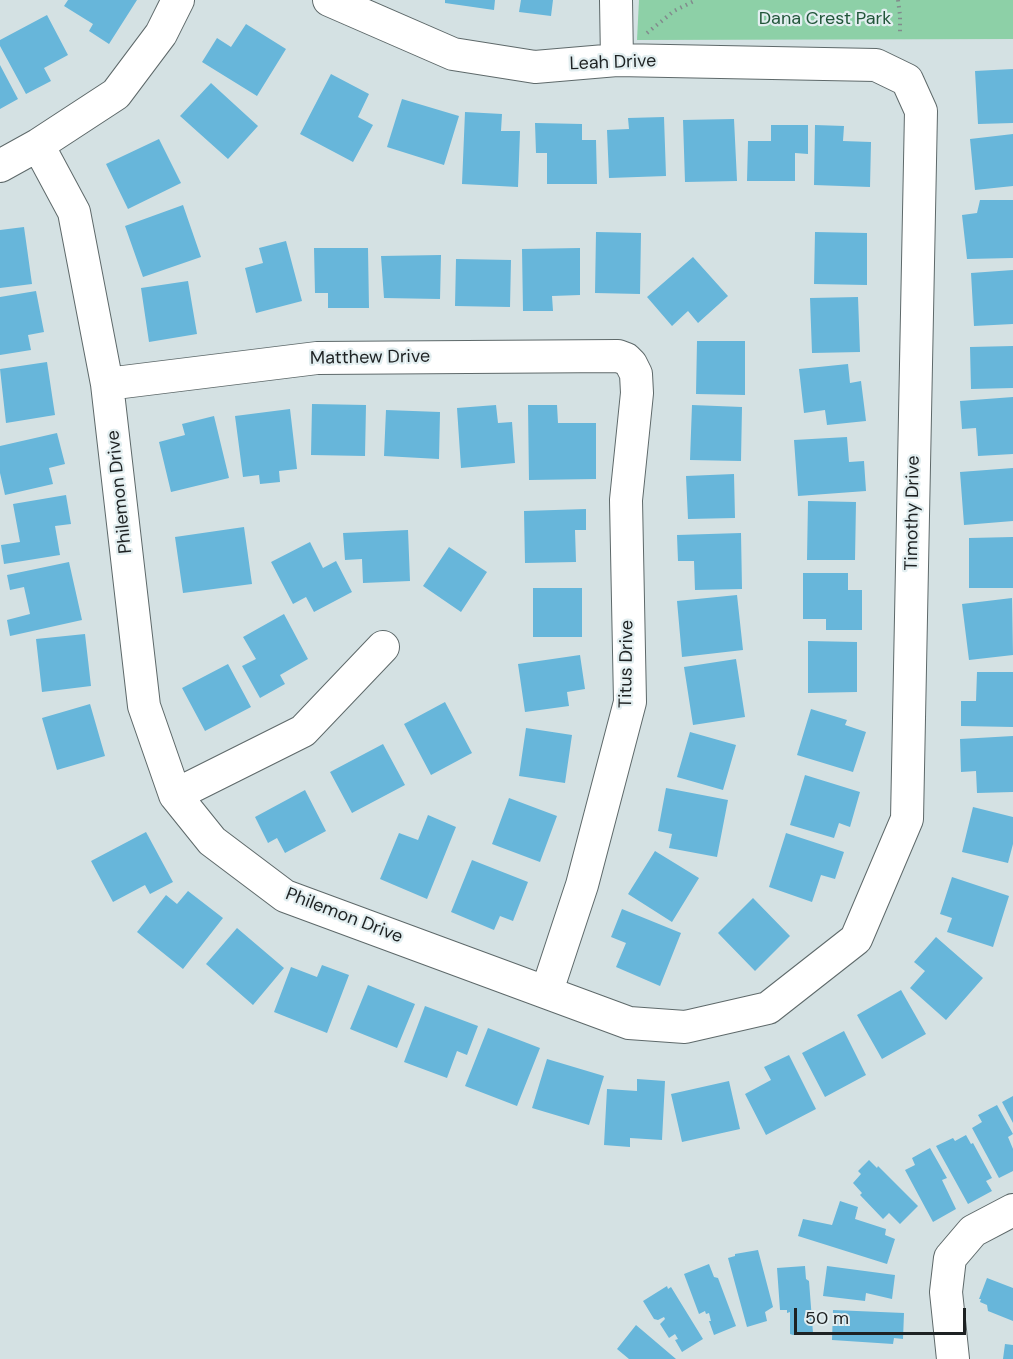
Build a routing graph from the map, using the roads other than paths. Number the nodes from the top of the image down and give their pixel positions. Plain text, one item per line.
1 (178, 0) edge
2 (328, 0) edge
3 (616, 0) edge
4 (617, 60) junction
5 (907, 80) joint
6 (38, 145) junction
7 (0, 166) edge
8 (631, 364) joint
9 (107, 384) junction
10 (383, 647) dead end
11 (176, 795) junction
12 (856, 939) joint
13 (548, 991) junction
14 (1013, 1210) edge
15 (953, 1359) edge

1 - 6 street
2 - 4 street, Leah Drive
3 - 4 street
4 - 5 street, Leah Drive
5 - 12 street, Timothy Drive
6 - 7 street
6 - 9 street, Philemon Drive
8 - 9 street, Matthew Drive
8 - 13 street, Titus Drive
9 - 11 street, Philemon Drive
10 - 11 street
11 - 13 street, Philemon Drive
12 - 13 street, Philemon Drive
14 - 15 street

